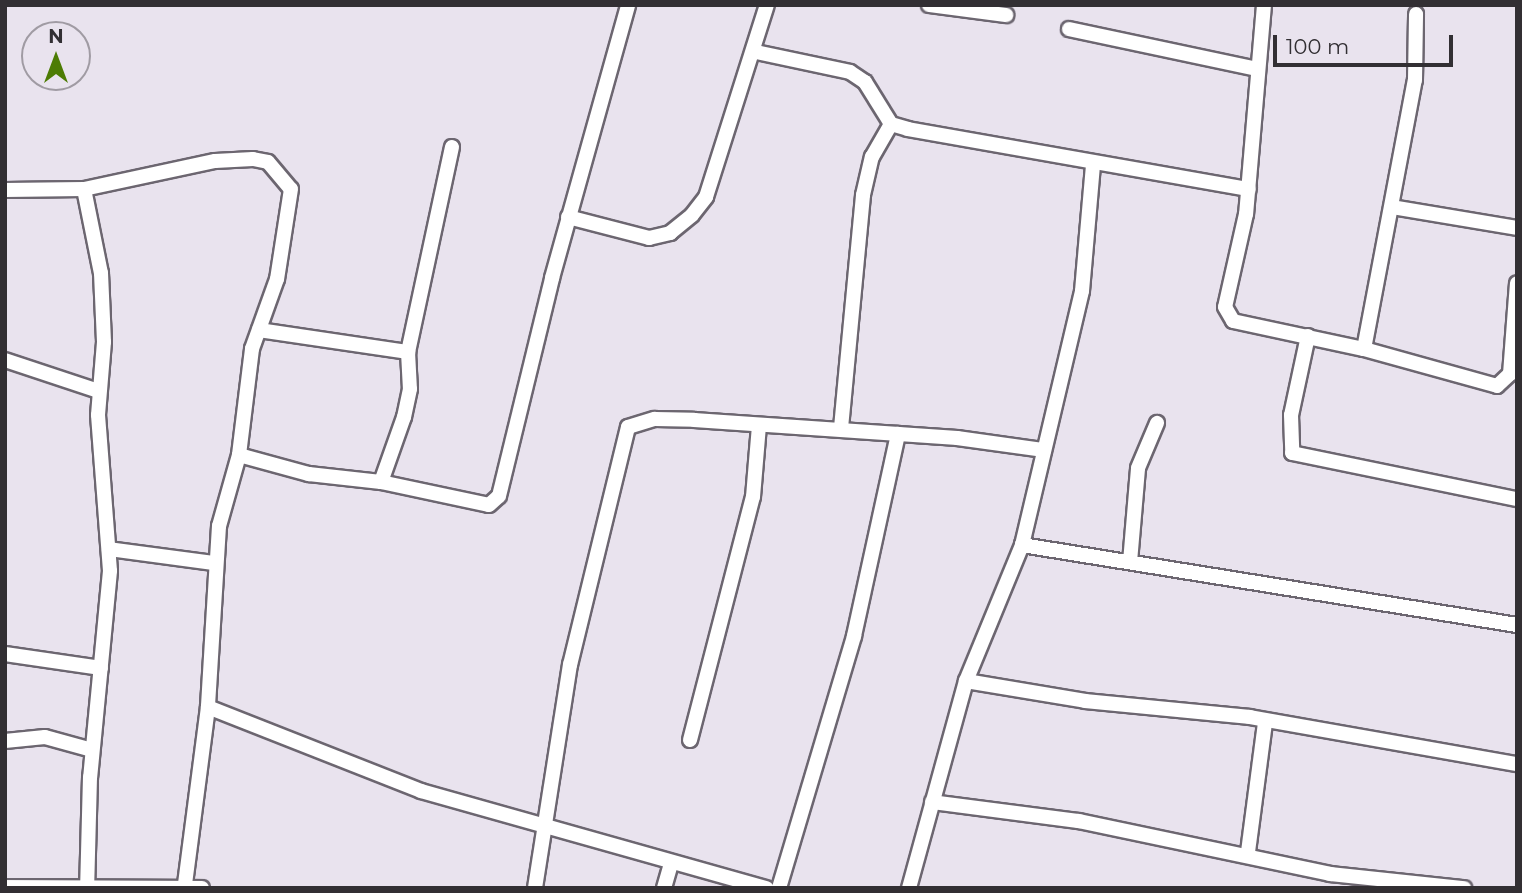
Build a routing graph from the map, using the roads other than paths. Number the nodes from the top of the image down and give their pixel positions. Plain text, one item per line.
1 (628, 5) edge
2 (767, 5) edge
3 (929, 5) edge
4 (1264, 5) edge
5 (1416, 14) dead end
6 (1006, 15) dead end
7 (1069, 29) dead end
8 (756, 52) junction
9 (1257, 68) junction
10 (891, 124) junction
11 (452, 147) dead end
12 (1093, 165) junction
13 (83, 189) junction
14 (1249, 189) junction
15 (5, 190) edge
16 (1392, 207) junction
17 (568, 218) junction
18 (1517, 228) edge
19 (1517, 283) edge
20 (259, 330) junction
21 (1308, 336) junction
22 (1364, 349) junction
23 (408, 352) junction
24 (5, 360) edge
25 (99, 391) junction
26 (1157, 423) dead end
27 (759, 426) junction
28 (841, 428) junction
29 (898, 435) junction
30 (1044, 450) junction
31 (239, 455) junction
32 (381, 482) junction
33 (1517, 499) edge
34 (1022, 545) junction
35 (109, 549) junction
36 (1130, 562) junction
37 (214, 563) junction
38 (1517, 625) edge
39 (5, 654) edge
40 (101, 668) junction
41 (966, 681) junction
42 (208, 707) junction
43 (1265, 722) junction
44 (5, 740) edge
45 (690, 740) dead end
46 (92, 750) junction
47 (1517, 764) edge
48 (932, 802) junction
49 (546, 827) junction
50 (1248, 852) junction
51 (671, 864) junction
52 (185, 884) junction
53 (87, 886) edge
54 (5, 887) edge
55 (202, 888) edge
56 (535, 888) edge
57 (664, 888) edge
58 (767, 888) edge
59 (779, 888) edge
60 (909, 888) edge
61 (1464, 888) edge

1 - 17 street
2 - 8 street
3 - 6 street
4 - 9 street
5 - 16 street
7 - 9 street
8 - 10 street
8 - 17 street
9 - 14 street
10 - 12 street
10 - 28 street
11 - 23 street
12 - 14 street
12 - 30 street
13 - 15 street
13 - 20 street
13 - 25 street
14 - 21 street
16 - 18 street
16 - 22 street
17 - 32 street
19 - 22 street
20 - 23 street
20 - 31 street
21 - 22 street
21 - 33 street
23 - 32 street
24 - 25 street
25 - 35 street
26 - 36 street
27 - 28 street
27 - 45 street
27 - 49 street
28 - 29 street
29 - 30 street
29 - 59 street
30 - 34 street
31 - 32 street
31 - 37 street
34 - 36 street
34 - 41 street
35 - 37 street
35 - 40 street
36 - 38 street
37 - 42 street
39 - 40 street
40 - 46 street
41 - 43 street
41 - 48 street
42 - 49 street
42 - 52 street
43 - 47 street
43 - 50 street
44 - 46 street
46 - 53 street
48 - 50 street
48 - 60 street
49 - 51 street
49 - 56 street
50 - 61 street
51 - 57 street
51 - 58 street
52 - 53 street
52 - 55 street
53 - 54 street

